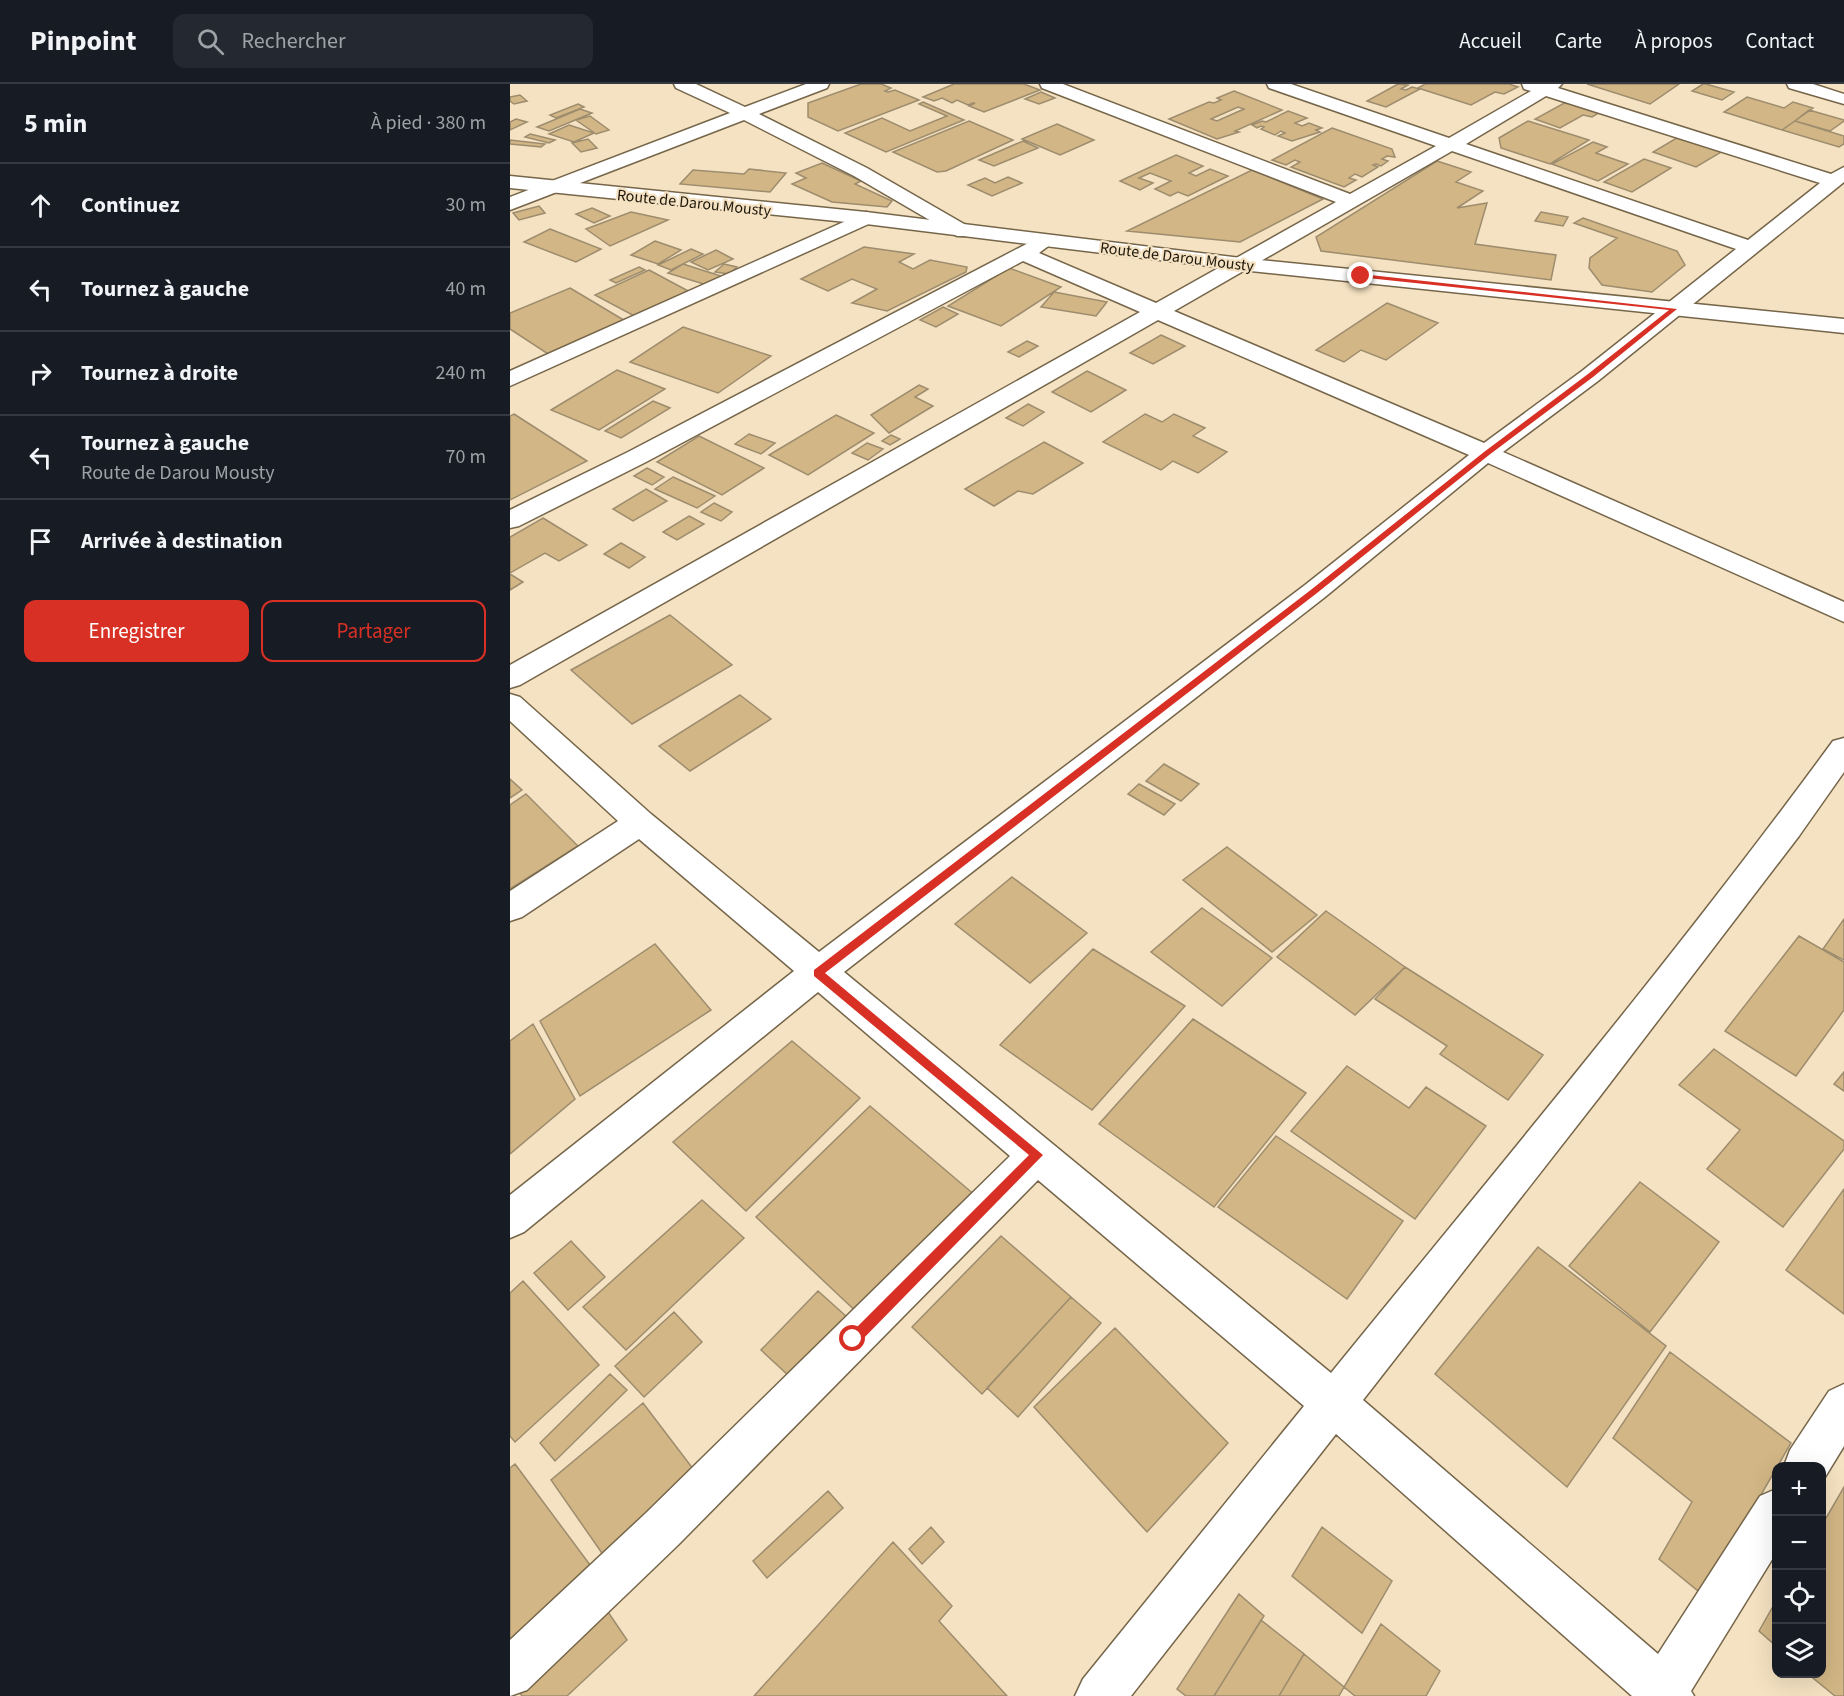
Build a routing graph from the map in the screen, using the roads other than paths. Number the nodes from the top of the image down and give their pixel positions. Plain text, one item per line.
1 (682, 84) edge
2 (822, 84) edge
3 (1048, 84) edge
4 (1275, 84) edge
5 (1795, 84) edge
6 (1542, 86) edge
7 (1844, 99) edge
8 (745, 113) junction
9 (1452, 144) junction
10 (1838, 177) edge
11 (510, 182) edge
12 (554, 187) junction
13 (1352, 201) junction
14 (510, 204) edge
15 (866, 218) junction
16 (964, 232) junction
17 (1048, 241) junction
18 (1751, 248) junction
19 (1022, 253) junction
20 (1241, 264) junction
21 (1674, 309) junction
22 (1156, 312) junction
23 (1844, 326) edge
24 (510, 379) edge
25 (1486, 453) junction
26 (510, 520) edge
27 (1844, 613) edge
28 (510, 678) edge
29 (510, 704) edge
30 (1844, 749) edge
31 (640, 822) junction
32 (510, 908) edge
33 (817, 973) junction
34 (1037, 1155) junction
35 (510, 1219) edge
36 (1334, 1404) junction
37 (1844, 1406) edge
38 (1809, 1462) edge
39 (1774, 1516) edge
40 (510, 1673) edge
41 (1664, 1694) edge
42 (1101, 1696) edge

1 - 8 street
2 - 8 street
3 - 13 street
4 - 9 street
5 - 7 street
6 - 9 street
6 - 10 street
8 - 12 street
8 - 16 street
9 - 13 street
9 - 18 street
10 - 18 street
11 - 12 street, Route de Darou Mousty
12 - 14 street
12 - 15 street, Route de Darou Mousty
13 - 20 street
15 - 16 street, Route de Darou Mousty
15 - 24 street
16 - 17 street, Route de Darou Mousty
17 - 19 street
17 - 20 street, Route de Darou Mousty
18 - 21 street
19 - 22 street
19 - 26 street
20 - 21 street, Route de Darou Mousty
20 - 22 street
21 - 23 street, Route de Darou Mousty
21 - 25 street
22 - 25 street
22 - 28 street
25 - 27 street
25 - 33 street
29 - 31 street
30 - 36 street
31 - 32 street
31 - 33 street
33 - 34 street
33 - 35 street
34 - 36 street
34 - 40 street
36 - 41 street
36 - 42 street
37 - 38 street
39 - 41 street

